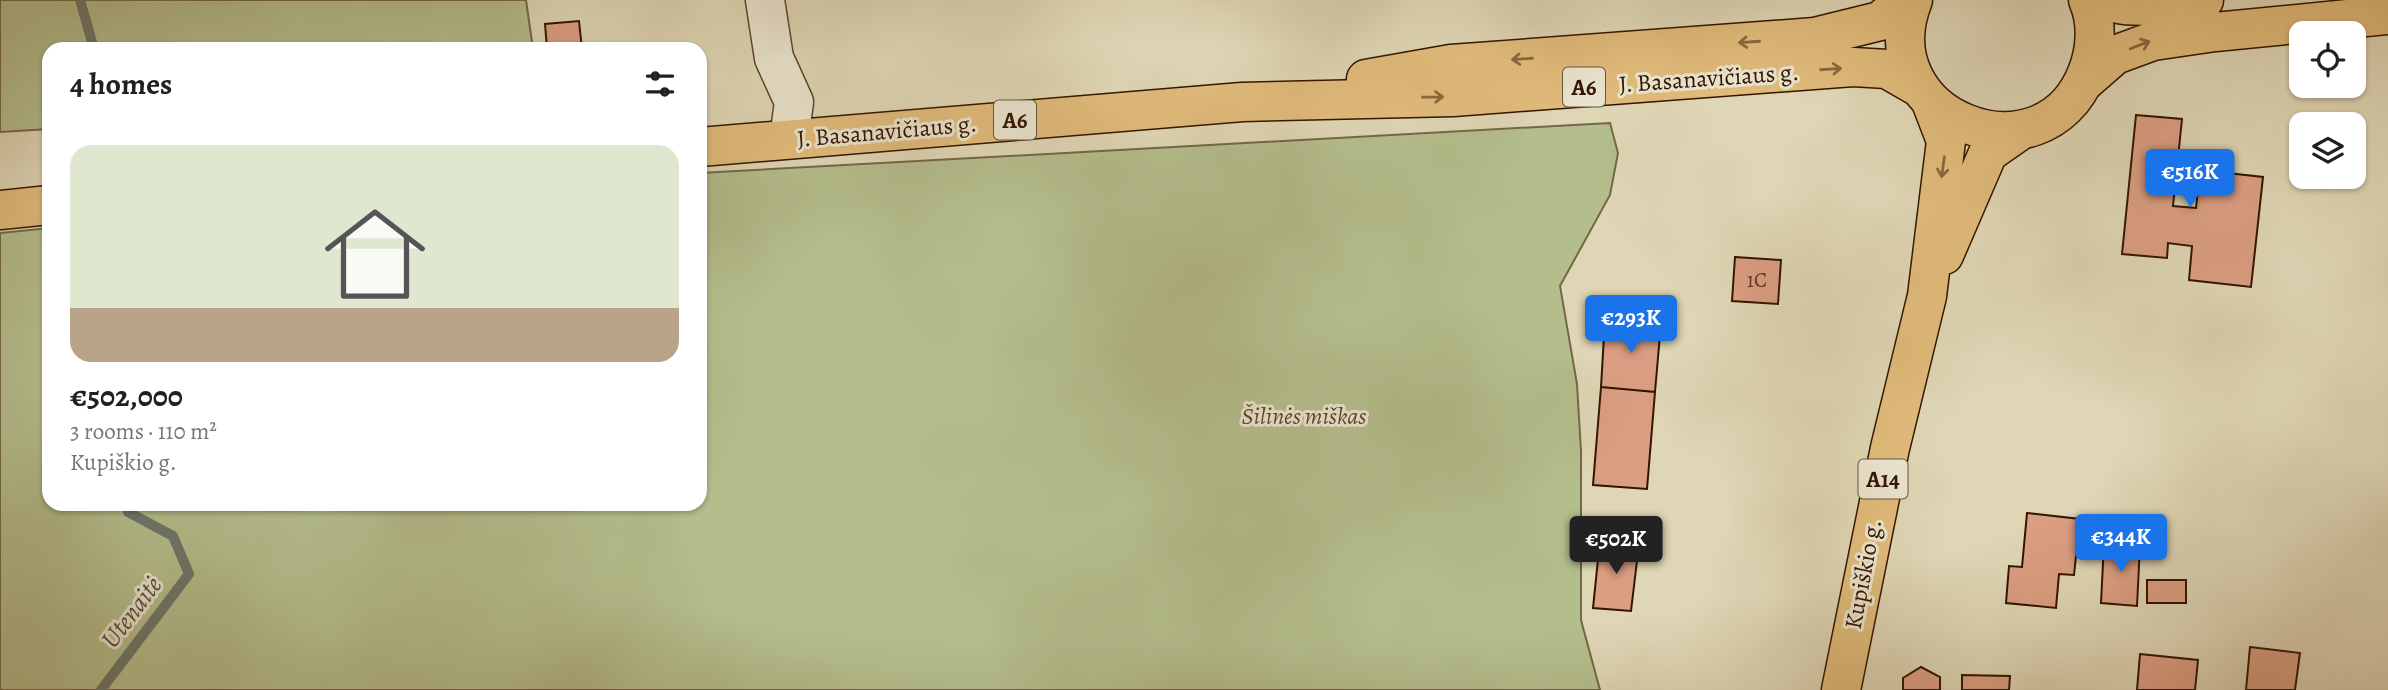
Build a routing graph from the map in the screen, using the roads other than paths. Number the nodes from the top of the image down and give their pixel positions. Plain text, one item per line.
1 (765, 0) edge
2 (1905, 0) edge
3 (1913, 0) edge
4 (2088, 0) edge
5 (2107, 0) edge
6 (2204, 0) edge
7 (2388, 15) edge
8 (2084, 82) junction
9 (1925, 95) junction
10 (1242, 102) junction
11 (2021, 130) junction
12 (789, 139) junction
13 (707, 146) edge
14 (42, 206) edge
15 (0, 210) edge
16 (1927, 296) junction
17 (1841, 690) edge

1 - 12 street
2 -> 10 main road, J. Basanavičiaus g. / A6
3 - 9 main road, Kupiškio g.
4 - 8 main road
5 - 6 main road
8 -> 7 main road
8 - 11 main road, Kupiškio g.
10 -> 9 main road, J. Basanavičiaus g. / A6
9 - 11 main road, J. Basanavičiaus g.
9 -> 16 main road, Kupiškio g. / A14
10 - 12 main road, J. Basanavičiaus g. / A6
11 - 16 main road, Kupiškio g. / A14
12 - 13 main road, J. Basanavičiaus g. / A6
14 - 15 main road
16 - 17 main road, Kupiškio g. / A14

